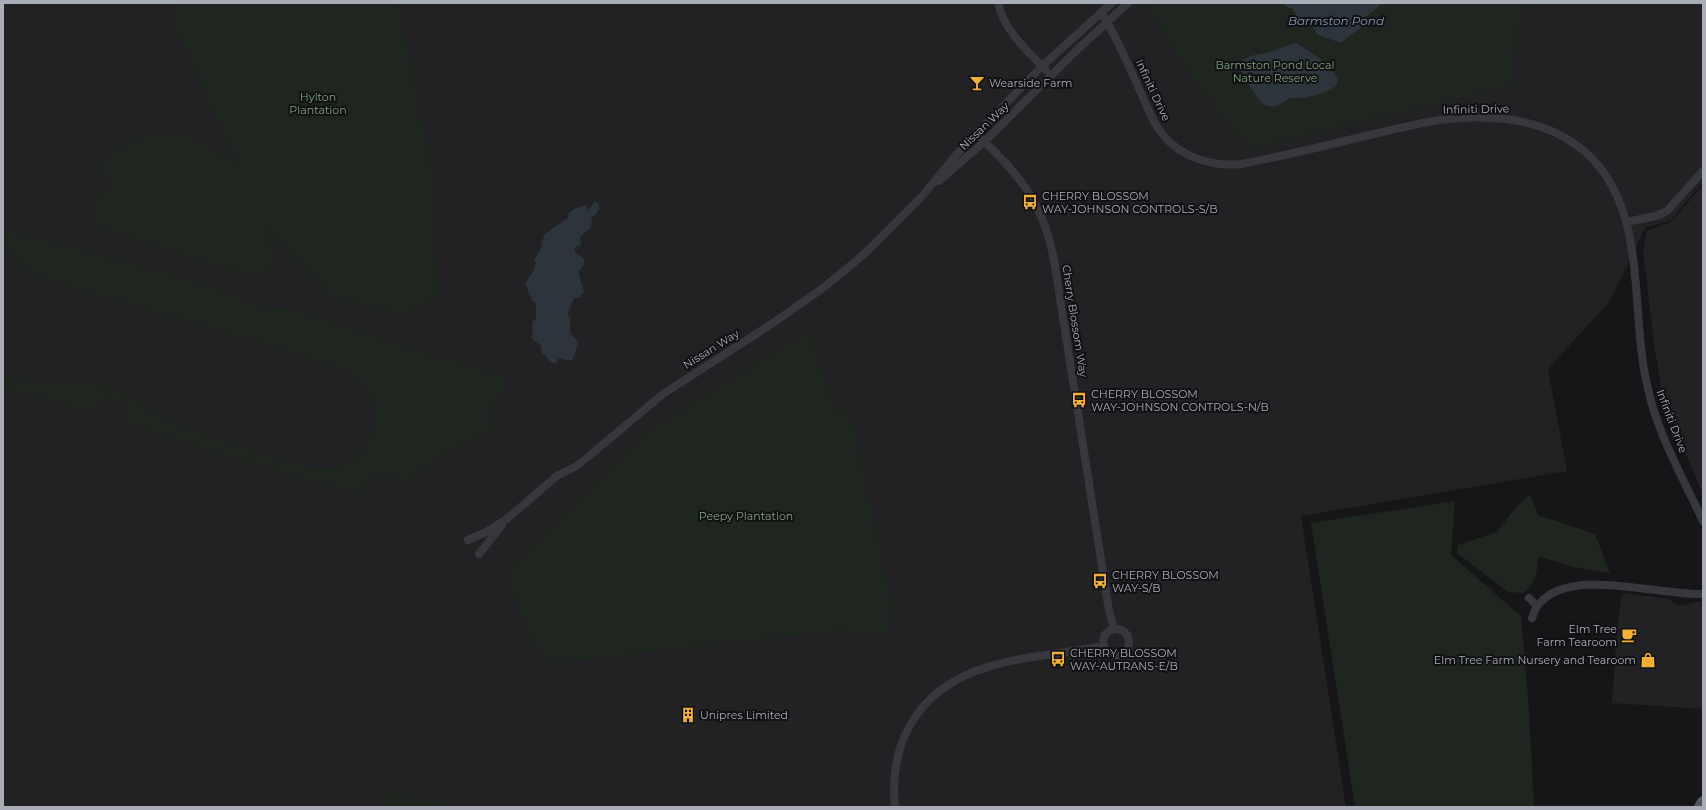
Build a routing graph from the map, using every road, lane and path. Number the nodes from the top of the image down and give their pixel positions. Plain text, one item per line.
1 (998, 3) edge
2 (1112, 3) edge
3 (1128, 3) edge
4 (1101, 12) junction
5 (1108, 22) junction
6 (1042, 66) junction
7 (1051, 75) junction
8 (977, 134) junction
9 (984, 142) junction
10 (1703, 171) edge
11 (923, 195) junction
12 (1626, 222) junction
13 (508, 518) junction
14 (1703, 521) edge
15 (468, 540) dead end
16 (479, 554) dead end
17 (1703, 594) edge
18 (1529, 598) dead end
19 (1537, 606) junction
20 (1532, 618) dead end
21 (1114, 629) junction
22 (1104, 646) junction
23 (1703, 802) edge
24 (895, 807) edge
25 (1700, 807) edge

1 - 6 street
2 - 4 street, Nissan Way
3 - 5 street, Nissan Way
4 - 5 street, Infiniti Drive
4 - 6 street, Nissan Way
5 - 7 street, Nissan Way
5 - 12 street, Infiniti Drive
6 - 7 street
6 - 8 street, Nissan Way
7 - 9 street, Nissan Way
8 - 9 street, Cherry Blossom Way
8 - 11 street, Nissan Way
9 - 11 street, Nissan Way
9 - 21 street, Cherry Blossom Way
10 - 12 street
11 - 13 street, Nissan Way
12 - 14 street, Infiniti Drive
13 - 15 street
13 - 16 street
17 - 19 street
18 - 19 street
19 - 20 street
21 - 22 street
21 - 22 street
22 - 24 street
23 - 25 main road

